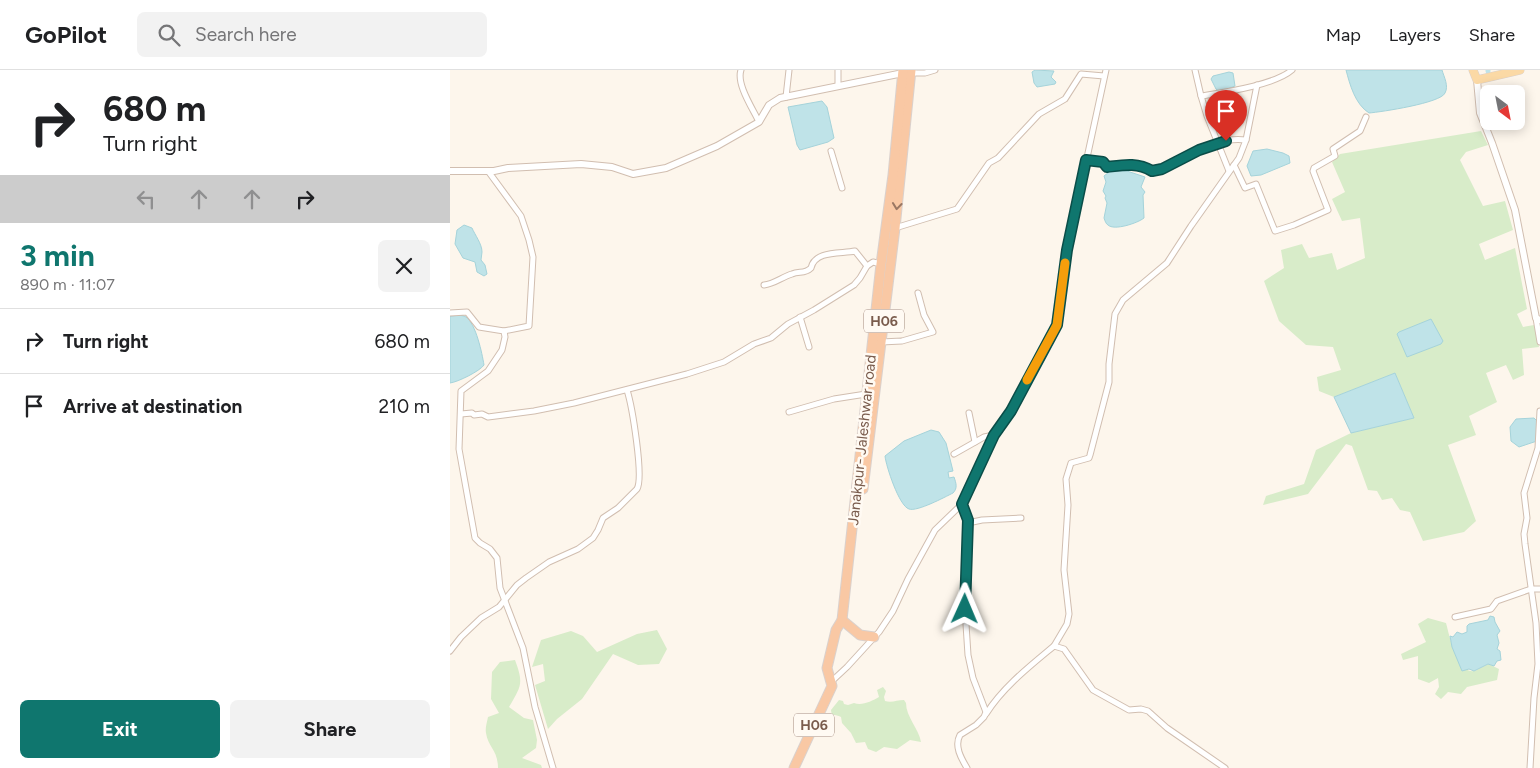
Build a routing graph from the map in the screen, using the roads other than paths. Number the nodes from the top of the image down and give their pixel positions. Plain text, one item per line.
1 (741, 70) edge
2 (789, 70) edge
3 (838, 70) edge
4 (934, 70) edge
5 (1106, 70) edge
6 (1195, 70) edge
7 (1292, 70) edge
8 (1473, 70) edge
9 (1520, 70) edge
10 (907, 71) edge
11 (1104, 76) junction
12 (1477, 80) junction
13 (1257, 85) junction
14 (838, 86) junction
15 (1202, 96) junction
16 (786, 97) junction
17 (1366, 117) dead end
18 (759, 122) junction
19 (1246, 140) junction
20 (1218, 144) junction
21 (831, 151) dead end
22 (1086, 160) junction
23 (1234, 165) junction
24 (450, 171) edge
25 (488, 171) junction
26 (1229, 172) junction
27 (842, 188) dead end
28 (895, 228) junction
29 (881, 264) junction
30 (867, 266) junction
31 (764, 285) dead end
32 (918, 293) dead end
33 (450, 313) edge
34 (800, 317) junction
35 (1538, 319) edge
36 (504, 331) junction
37 (881, 342) junction
38 (1540, 342) edge
39 (809, 347) dead end
40 (627, 390) junction
41 (866, 394) junction
42 (1540, 410) edge
43 (789, 412) dead end
44 (969, 413) dead end
45 (461, 414) junction
46 (994, 435) junction
47 (975, 442) junction
48 (954, 454) dead end
49 (962, 504) junction
50 (1021, 518) dead end
51 (968, 523) junction
52 (849, 570) junction
53 (1530, 588) junction
54 (1540, 589) edge
55 (505, 601) junction
56 (1455, 617) dead end
57 (842, 620) junction
58 (874, 637) junction
59 (1054, 646) junction
60 (450, 651) edge
61 (832, 681) junction
62 (984, 716) junction
63 (553, 768) edge
64 (794, 768) edge
65 (966, 768) edge
66 (1225, 768) edge
67 (1530, 768) edge

1 - 18 street
2 - 16 street
3 - 14 street
4 - 10 street
5 - 11 street
6 - 15 street
7 - 13 street
8 - 12 main road
9 - 12 main road
10 - 14 street
10 -> 28 highway, H06
10 - 29 highway, Janakpur- Jaleshwar road / H06
11 - 22 street
11 - 28 street
12 - 35 street
13 - 15 street
13 - 19 street
14 - 16 street
15 - 20 street
16 - 18 street
17 - 23 street
18 - 25 street
19 - 20 street
19 - 23 street
20 - 22 street
20 - 26 street
21 - 27 street
22 - 46 street
23 - 26 street
24 - 25 street
25 - 36 street
26 - 59 street
28 - 37 highway, H06
29 - 30 street
29 - 41 highway, Janakpur- Jaleshwar road / H06
30 - 31 street
30 - 34 street
32 - 37 street
33 - 36 street
34 - 39 street
34 - 40 street
35 - 38 street
36 - 45 street
37 - 52 highway, H06
40 - 45 street
40 - 55 street
41 - 43 street
41 - 52 highway, Janakpur- Jaleshwar road / H06
42 - 53 street
44 - 47 street
45 - 55 street
46 - 47 street
46 - 49 street
47 - 48 street
49 - 51 street
49 - 58 street
50 - 51 street
51 - 62 street
52 - 57 highway, Janakpur- Jaleshwar road / H06
53 - 54 street
53 - 56 street
53 - 67 street
55 - 60 street
55 - 63 street
57 - 58 highway
57 - 61 highway, Janakpur- Jaleshwar road / H06
58 - 61 street
59 - 62 street
59 - 66 street
61 - 64 highway, Janakpur- Jaleshwar road / H06
62 - 65 street

